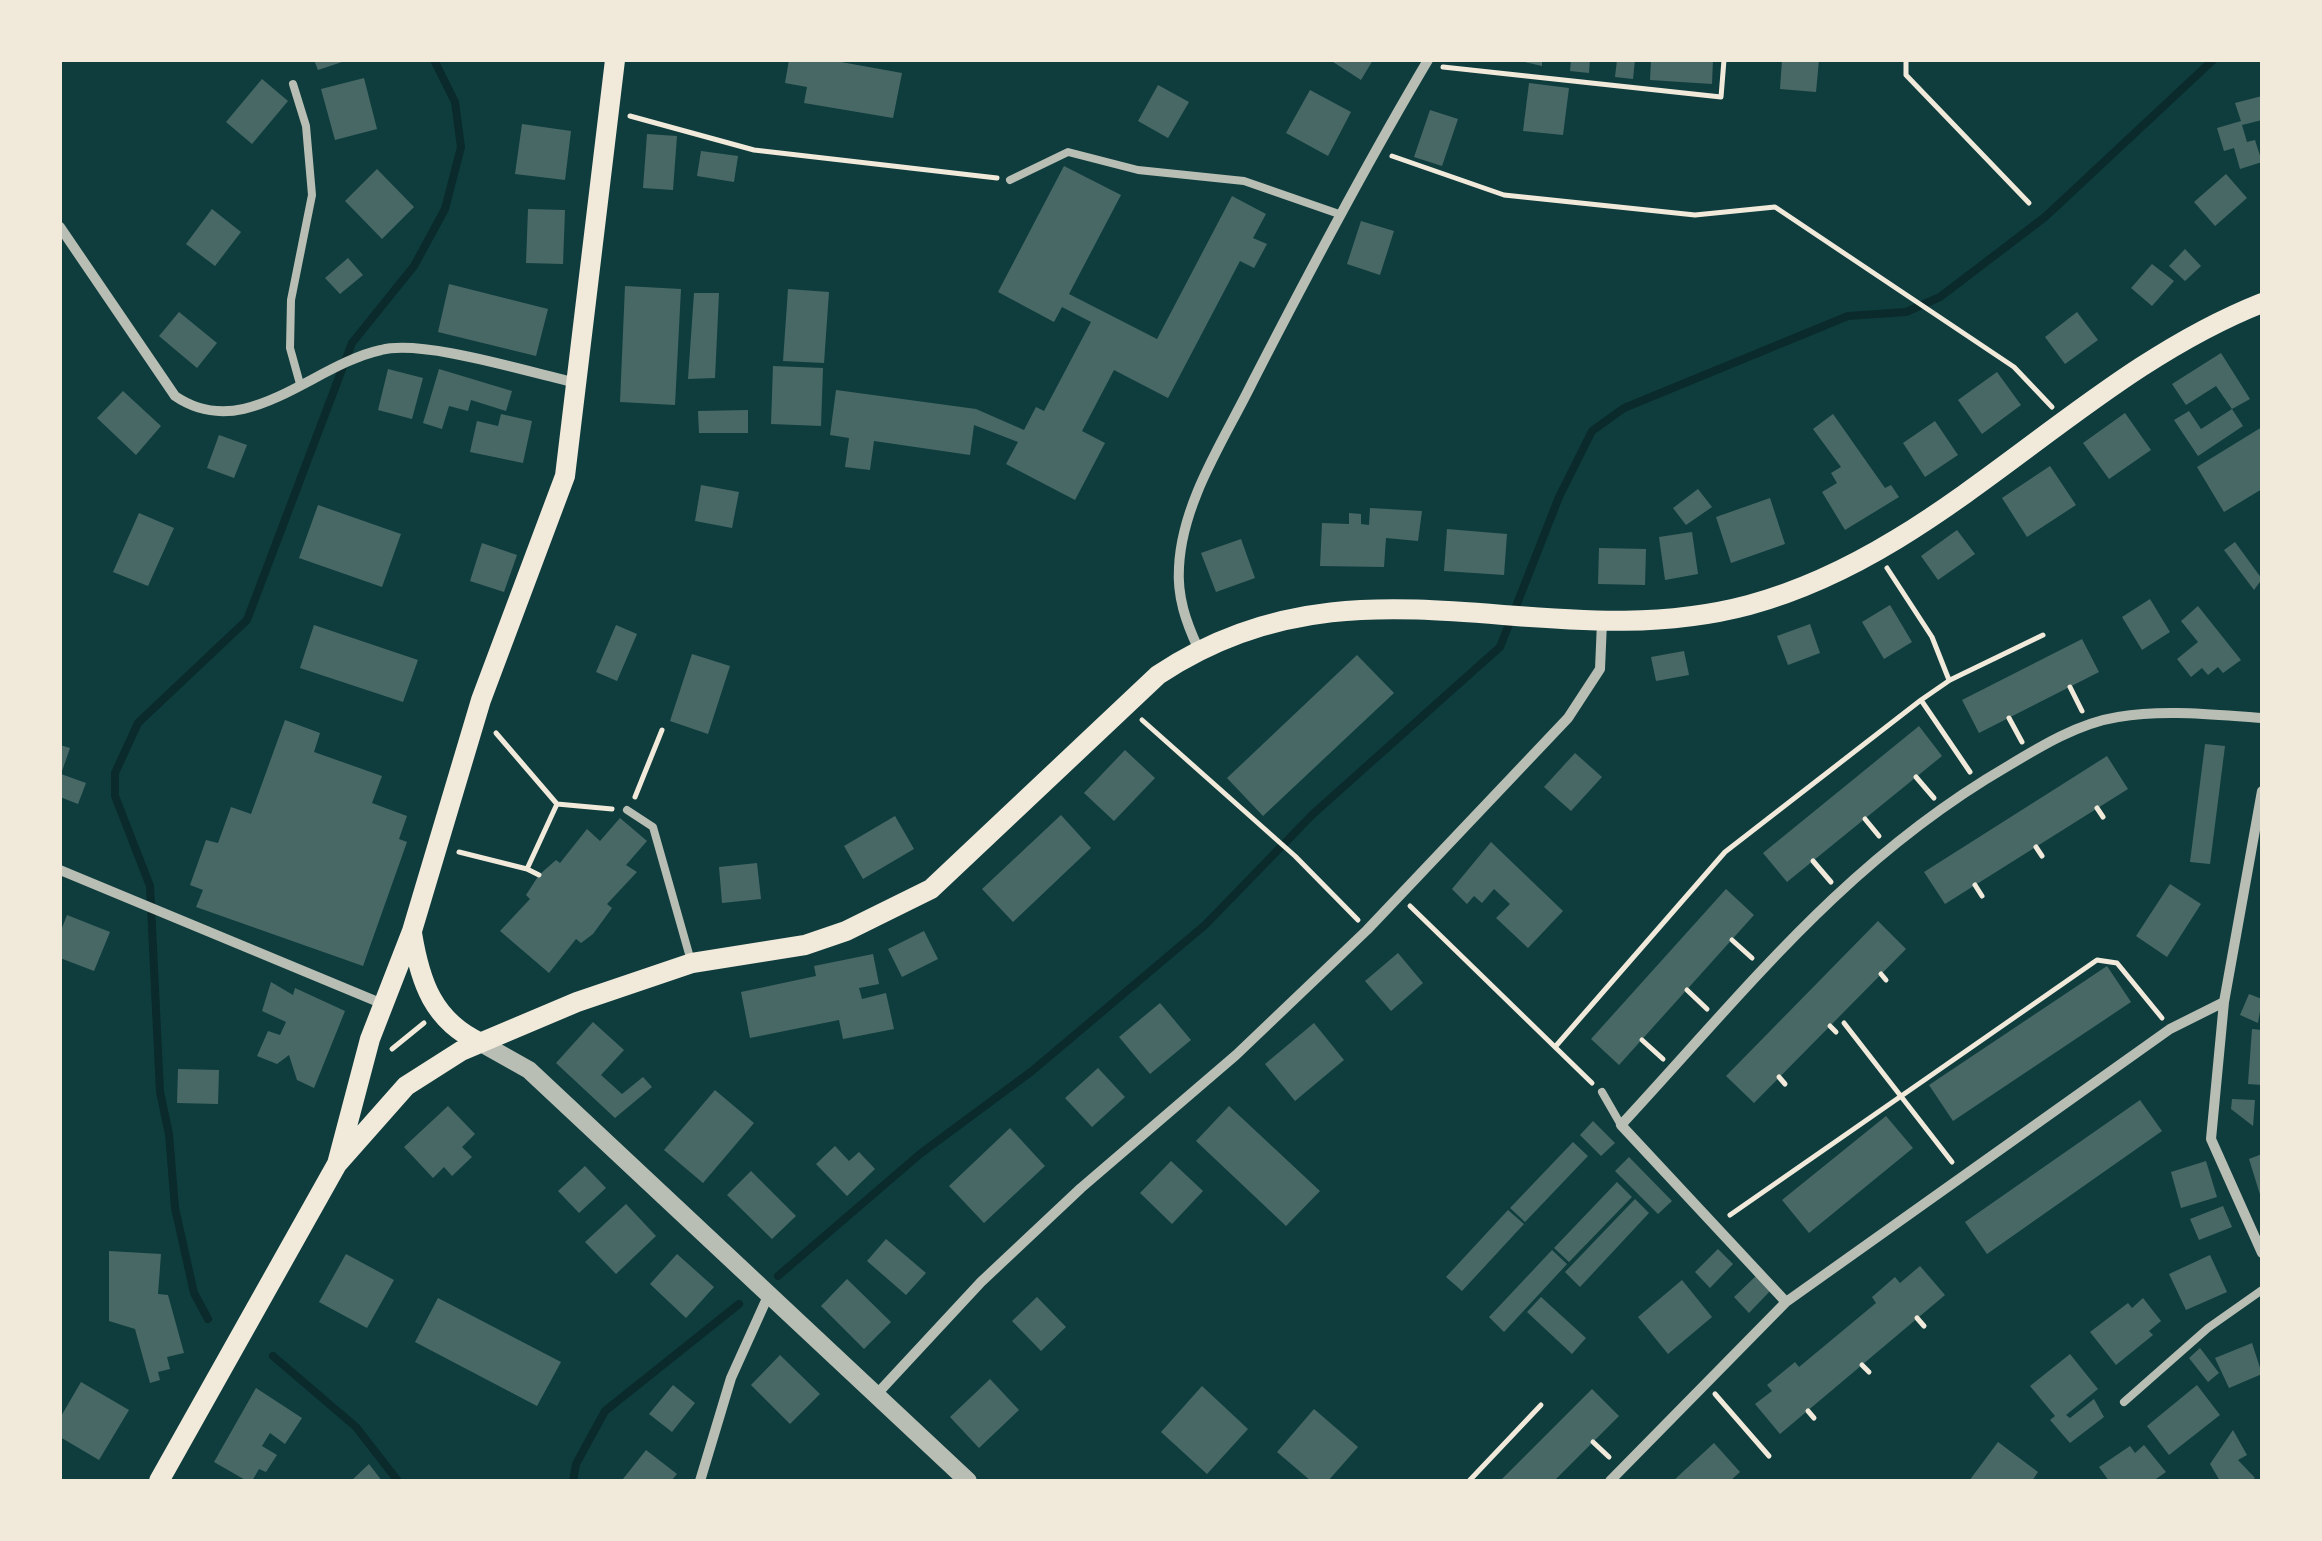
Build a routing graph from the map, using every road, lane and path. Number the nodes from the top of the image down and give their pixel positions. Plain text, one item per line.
1 (615, 60) edge
2 (1724, 60) edge
3 (1906, 60) edge
4 (1427, 62) edge
5 (293, 84) dead end
6 (610, 111) junction
7 (1375, 149) junction
8 (1010, 180) joint
9 (2029, 203) dead end
10 (1338, 214) junction
11 (60, 227) edge
12 (2262, 303) edge
13 (578, 383) junction
14 (300, 384) junction
15 (2063, 421) junction
16 (1901, 591) dead end
17 (1602, 622) junction
18 (2043, 635) dead end
19 (1198, 648) junction
20 (1950, 680) junction
21 (2070, 687) dead end
22 (1921, 700) junction
23 (1126, 706) junction
24 (478, 712) junction
25 (2009, 718) dead end
26 (2262, 718) edge
27 (2090, 726) junction
28 (662, 730) dead end
29 (2028, 754) junction
30 (1916, 777) dead end
31 (1978, 783) junction
32 (2262, 791) edge
33 (557, 804) junction
34 (1942, 808) junction
35 (2097, 808) dead end
36 (626, 810) junction
37 (2102, 816) dead end
38 (1865, 819) dead end
39 (436, 846) junction
40 (2036, 846) dead end
41 (1888, 847) junction
42 (2042, 856) dead end
43 (1813, 861) dead end
44 (60, 870) edge
45 (527, 870) junction
46 (539, 876) dead end
47 (1975, 885) dead end
48 (1839, 892) junction
49 (1399, 896) junction
50 (1982, 896) dead end
51 (1367, 930) junction
52 (412, 931) junction
53 (1732, 940) dead end
54 (692, 963) junction
55 (1762, 967) junction
56 (1687, 990) dead end
57 (2224, 1002) junction
58 (383, 1004) junction
59 (438, 1012) junction
60 (1717, 1018) junction
61 (1844, 1023) dead end
62 (1830, 1026) dead end
63 (2170, 1028) junction
64 (1836, 1032) dead end
65 (370, 1039) junction
66 (1642, 1040) dead end
67 (480, 1043) junction
68 (1555, 1046) junction
69 (392, 1049) junction
70 (1673, 1068) junction
71 (416, 1077) junction
72 (1779, 1078) dead end
73 (1785, 1084) dead end
74 (1602, 1092) joint
75 (1899, 1094) junction
76 (1621, 1125) junction
77 (337, 1164) junction
78 (1963, 1176) junction
79 (1716, 1226) junction
80 (2262, 1252) edge
81 (2262, 1290) edge
82 (768, 1296) junction
83 (1786, 1302) junction
84 (1918, 1318) dead end
85 (1924, 1326) dead end
86 (1862, 1365) dead end
87 (1869, 1372) dead end
88 (1707, 1385) junction
89 (876, 1395) junction
90 (2124, 1402) dead end
91 (1541, 1406) dead end
92 (1808, 1411) dead end
93 (1814, 1418) dead end
94 (1769, 1456) dead end
95 (159, 1481) edge
96 (700, 1481) edge
97 (968, 1481) edge
98 (1469, 1481) edge
99 (1610, 1481) edge

1 - 6 main road
2 - 4 path
3 - 9 path
4 - 7 street
5 - 14 lane
6 - 8 path
6 - 13 main road
7 - 10 street
7 - 15 path
8 - 10 lane
10 - 19 street
11 - 14 street
12 - 15 main road
13 - 14 street
13 - 24 main road
15 - 17 main road
16 - 20 path
17 - 19 main road
17 - 49 street
18 - 20 path
19 - 23 main road
20 - 22 path
21 - 27 path
22 - 31 path
22 - 68 path
23 - 51 path
23 - 54 main road
24 - 33 path
24 - 39 main road
25 - 29 path
26 - 27 street
27 - 29 street
28 - 36 path
29 - 31 street
30 - 34 path
31 - 34 street
32 - 57 street
33 - 36 path
33 - 45 path
34 - 41 street
35 - 37 path
36 - 54 lane
38 - 41 path
39 - 45 path
39 - 52 main road
40 - 42 path
41 - 48 street
43 - 48 path
44 - 58 street
45 - 46 path
47 - 50 path
48 - 55 street
49 - 51 street
49 - 68 path
51 - 89 street
52 - 58 main road
52 - 59 main road
53 - 55 path
54 - 67 main road
55 - 60 street
56 - 60 path
57 - 63 street
57 - 80 street
58 - 65 main road
59 - 67 main road
59 - 69 path
60 - 70 street
61 - 75 path
62 - 64 path
63 - 75 path
63 - 78 street
65 - 69 path
65 - 77 main road
66 - 70 path
67 - 71 main road
67 - 82 street
68 - 74 path
69 - 71 path
70 - 76 street
71 - 77 main road
72 - 73 path
74 - 76 lane
75 - 78 path
75 - 79 path
76 - 79 street
77 - 95 main road
78 - 83 street
79 - 83 street
81 - 90 lane
82 - 89 street
82 - 96 street
83 - 88 street
84 - 85 path
86 - 87 path
88 - 94 path
88 - 99 street
89 - 97 street
91 - 98 path
92 - 93 path

